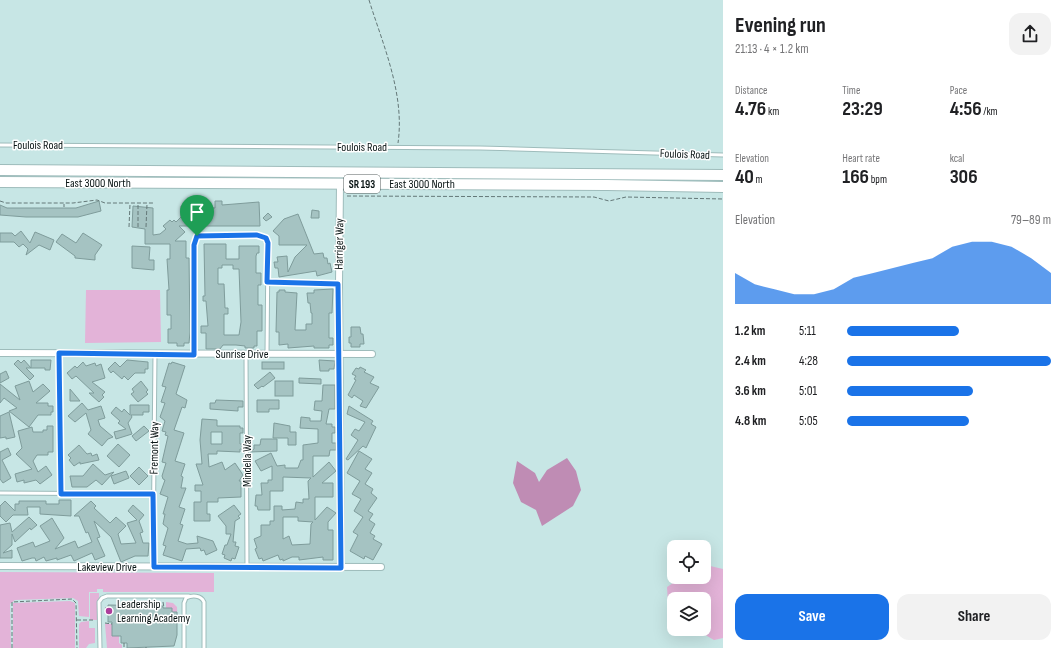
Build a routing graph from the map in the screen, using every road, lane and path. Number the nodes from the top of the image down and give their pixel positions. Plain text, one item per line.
1 (369, 0) edge
2 (0, 145) edge
3 (397, 147) junction
4 (723, 155) edge
5 (0, 170) edge
6 (34, 170) junction
7 (723, 175) edge
8 (0, 176) edge
9 (0, 182) edge
10 (340, 184) junction
11 (723, 187) edge
12 (345, 195) dead end
13 (723, 199) edge
14 (0, 201) edge
15 (79, 202) junction
16 (31, 203) junction
17 (43, 203) junction
18 (57, 203) junction
19 (64, 203) junction
20 (130, 203) junction
21 (138, 203) junction
22 (147, 203) junction
23 (153, 203) dead end
24 (80, 206) dead end
25 (31, 207) dead end
26 (43, 207) dead end
27 (57, 207) dead end
28 (64, 207) dead end
29 (129, 227) dead end
30 (138, 227) dead end
31 (146, 227) dead end
32 (267, 282) junction
33 (338, 284) junction
34 (0, 353) edge
35 (59, 353) junction
36 (155, 353) junction
37 (246, 354) junction
38 (267, 354) junction
39 (339, 354) junction
40 (372, 354) dead end
41 (194, 355) junction
42 (0, 493) edge
43 (61, 494) junction
44 (153, 494) junction
45 (0, 566) edge
46 (154, 567) junction
47 (247, 567) junction
48 (381, 567) dead end
49 (341, 568) junction
50 (189, 596) junction
51 (120, 601) dead end
52 (141, 601) dead end
53 (163, 601) dead end
54 (119, 605) dead end
55 (141, 606) dead end
56 (104, 608) dead end
57 (108, 608) dead end
58 (164, 608) dead end
59 (77, 620) junction
60 (99, 620) junction
61 (104, 623) dead end
62 (112, 624) dead end
63 (124, 643) dead end
64 (12, 648) edge
65 (77, 648) edge
66 (100, 648) edge
67 (124, 648) edge
68 (184, 648) edge
69 (204, 648) edge

1 - 3 path
2 - 3 lane, Foulois Road
3 - 4 lane, Foulois Road
5 - 6 main road, East 3000 North / SR 193
6 - 7 main road, East 3000 North / SR 193
6 - 8 main road
9 - 10 main road, East 3000 North / SR 193
10 - 11 main road, East 3000 North / SR 193
10 - 33 street, Harriger Way
12 - 13 path
14 - 16 path
15 - 19 path
15 - 20 path
15 - 24 path
16 - 17 path
16 - 25 path
17 - 18 path
17 - 26 path
18 - 19 path
18 - 27 path
19 - 28 path
20 - 21 path
20 - 29 path
21 - 22 path
21 - 30 path
22 - 23 path
22 - 31 path
32 - 33 lane
32 - 38 lane
32 - 41 lane
33 - 39 street, Harriger Way
34 - 35 street, Sunrise Drive
35 - 36 street, Sunrise Drive
35 - 43 lane
36 - 41 street, Sunrise Drive
36 - 44 lane, Fremont Way
37 - 38 street, Sunrise Drive
37 - 41 street, Sunrise Drive
37 - 47 lane, Mindella Way
38 - 39 street, Sunrise Drive
39 - 40 street, Sunrise Drive
39 - 49 street, Harriger Way
42 - 43 lane
43 - 44 lane
44 - 46 lane, Fremont Way
45 - 46 street, Lakeview Drive
46 - 47 street, Lakeview Drive
47 - 49 street, Lakeview Drive
48 - 49 street, Lakeview Drive
50 - 60 lane
50 - 68 lane
50 - 69 lane
51 - 54 path
52 - 55 path
53 - 58 path
56 - 57 path
59 - 60 path
59 - 64 path
59 - 65 path
60 - 66 lane
61 - 62 path
63 - 67 path

